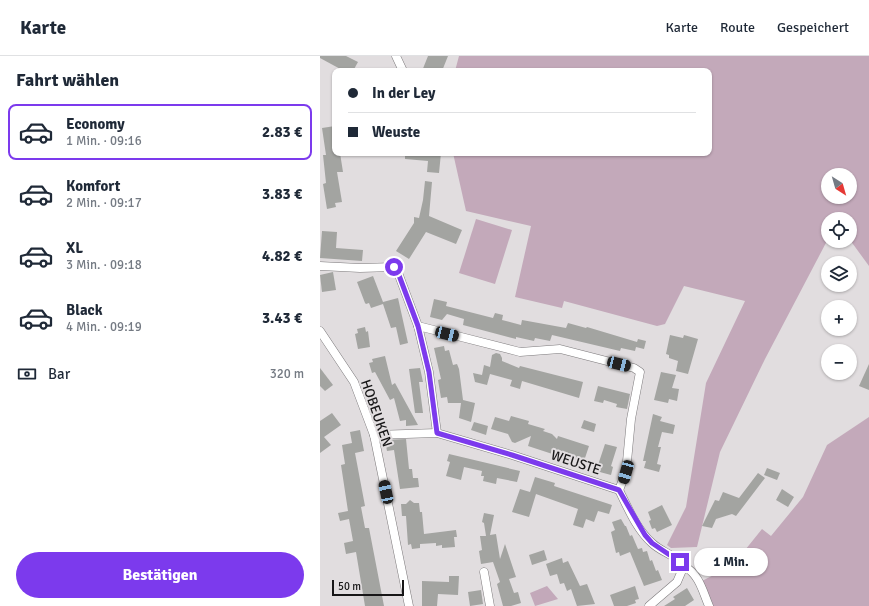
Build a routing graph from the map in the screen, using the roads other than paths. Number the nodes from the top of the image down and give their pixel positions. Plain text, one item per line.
1 (396, 56) edge
2 (402, 68) edge
3 (320, 266) edge
4 (418, 326) junction
5 (320, 331) edge
6 (437, 433) junction
7 (374, 434) junction
8 (619, 490) junction
9 (683, 568) junction
10 (484, 572) dead end
11 (409, 606) edge
12 (490, 606) edge
13 (649, 606) edge
14 (708, 606) edge

1 - 2 street
3 - 4 street
4 - 6 street
4 - 8 street
5 - 7 street, HOBEUKEN
6 - 7 street, WEUSTE
6 - 8 street, WEUSTE
7 - 11 street, HOBEUKEN
8 - 9 street
9 - 13 street
9 - 14 street
10 - 12 street

